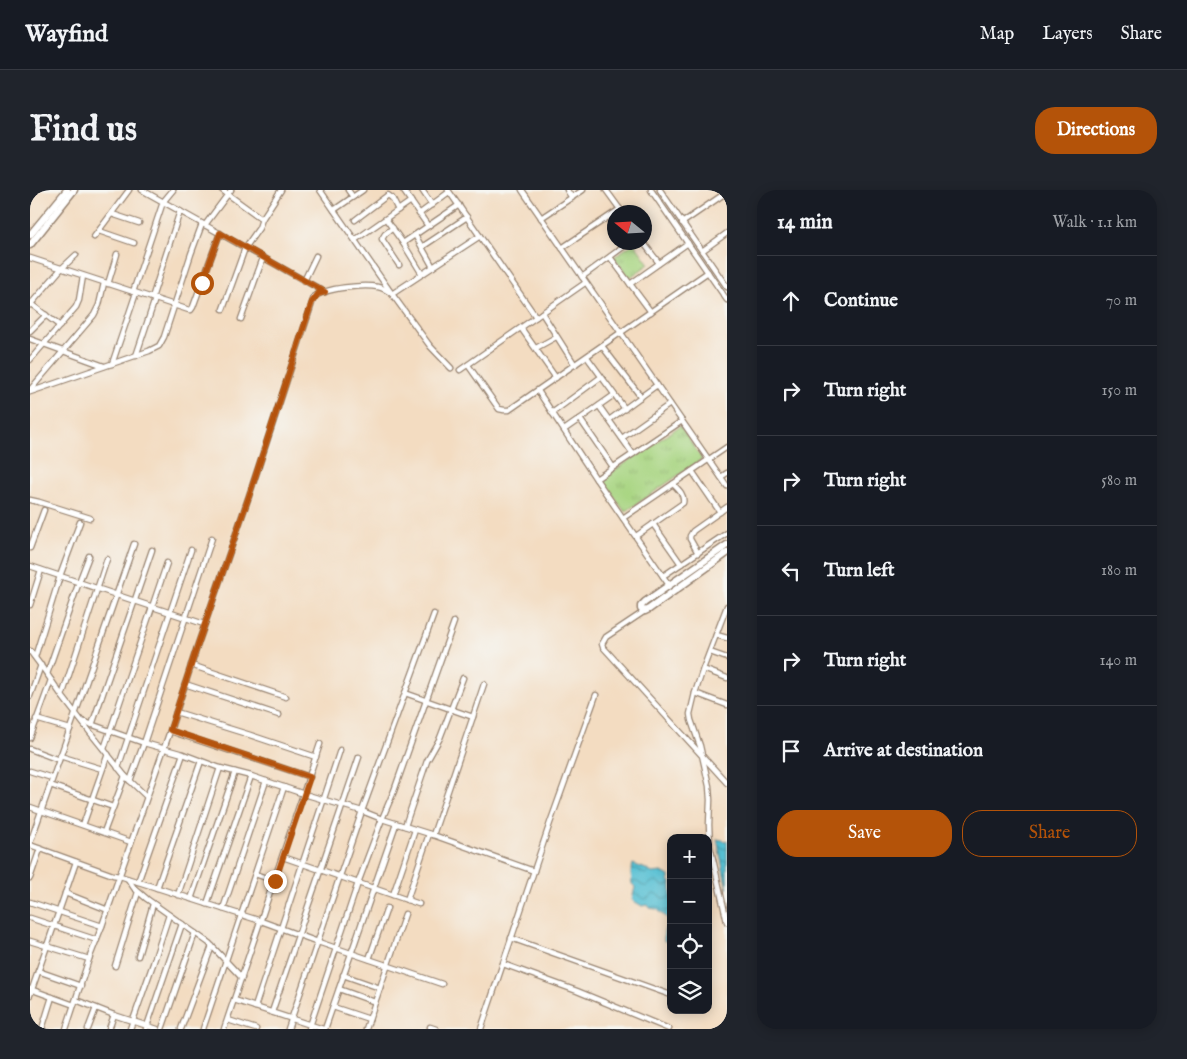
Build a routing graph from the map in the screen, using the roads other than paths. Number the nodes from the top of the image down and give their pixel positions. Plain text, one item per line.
1 (67, 190) edge
2 (74, 190) edge
3 (129, 190) edge
4 (142, 190) edge
5 (173, 190) edge
6 (222, 190) edge
7 (282, 190) edge
8 (320, 190) edge
9 (348, 190) edge
10 (363, 190) edge
11 (403, 190) edge
12 (422, 190) edge
13 (522, 190) edge
14 (567, 190) edge
15 (583, 190) edge
16 (606, 190) edge
17 (651, 190) edge
18 (660, 190) edge
19 (449, 191) edge
20 (229, 192) edge
21 (727, 192) edge
22 (353, 197) junction
23 (572, 198) junction
24 (411, 201) junction
25 (163, 202) junction
26 (432, 205) junction
27 (459, 205) junction
28 (617, 205) edge
29 (334, 210) junction
30 (398, 210) junction
31 (180, 211) junction
32 (112, 214) junction
33 (419, 214) junction
34 (467, 217) junction
35 (541, 218) junction
36 (262, 219) junction
37 (386, 219) junction
38 (355, 220) dead end
39 (607, 220) edge
40 (139, 223) dead end
41 (682, 223) junction
42 (203, 225) junction
43 (428, 226) junction
44 (392, 228) junction
45 (99, 231) junction
46 (220, 233) junction
47 (727, 233) edge
48 (30, 235) edge
49 (415, 235) junction
50 (480, 236) junction
51 (94, 238) dead end
52 (355, 240) junction
53 (134, 243) dead end
54 (403, 243) junction
55 (688, 243) junction
56 (30, 245) edge
57 (422, 247) junction
58 (246, 248) junction
59 (562, 248) junction
60 (619, 250) edge
61 (649, 250) edge
62 (702, 251) junction
63 (117, 254) dead end
64 (76, 255) dead end
65 (316, 256) dead end
66 (610, 257) junction
67 (30, 258) edge
68 (263, 258) junction
69 (658, 263) junction
70 (399, 265) dead end
71 (434, 267) junction
72 (61, 269) junction
73 (708, 272) junction
74 (422, 274) junction
75 (83, 276) junction
76 (582, 277) junction
77 (304, 281) junction
78 (585, 283) junction
79 (106, 284) junction
80 (630, 284) junction
81 (726, 284) edge
82 (135, 292) junction
83 (325, 292) junction
84 (392, 294) junction
85 (154, 298) junction
86 (727, 300) edge
87 (31, 304) edge
88 (174, 306) junction
89 (224, 309) dead end
90 (651, 312) junction
91 (542, 313) junction
92 (46, 315) junction
93 (536, 317) junction
94 (241, 319) dead end
95 (60, 326) junction
96 (521, 328) junction
97 (30, 331) edge
98 (621, 333) junction
99 (556, 337) junction
100 (30, 339) edge
101 (44, 344) junction
102 (602, 346) junction
103 (536, 348) junction
104 (63, 351) junction
105 (136, 356) junction
106 (587, 357) junction
107 (30, 360) edge
108 (112, 364) junction
109 (468, 365) junction
110 (575, 365) junction
111 (105, 367) junction
112 (451, 368) dead end
113 (460, 370) dead end
114 (601, 377) junction
115 (556, 378) junction
116 (657, 385) junction
117 (30, 391) edge
118 (538, 391) junction
119 (614, 395) junction
120 (641, 397) junction
121 (670, 404) junction
122 (599, 406) junction
123 (624, 409) junction
124 (552, 413) junction
125 (580, 419) junction
126 (609, 420) junction
127 (682, 421) junction
128 (564, 430) junction
129 (622, 438) junction
130 (727, 447) edge
131 (633, 454) junction
132 (709, 460) junction
133 (613, 467) junction
134 (692, 471) junction
135 (727, 473) edge
136 (720, 477) junction
137 (596, 479) junction
138 (674, 484) junction
139 (727, 486) edge
140 (30, 500) edge
141 (727, 507) edge
142 (44, 510) dead end
143 (720, 512) junction
144 (90, 518) dead end
145 (623, 518) junction
146 (80, 522) dead end
147 (653, 524) junction
148 (727, 533) edge
149 (636, 536) junction
150 (212, 538) dead end
151 (134, 544) dead end
152 (727, 545) edge
153 (30, 548) edge
154 (152, 550) dead end
155 (191, 550) dead end
156 (698, 553) junction
157 (727, 553) edge
158 (89, 556) dead end
159 (107, 559) dead end
160 (167, 563) dead end
161 (681, 564) junction
162 (30, 566) edge
163 (41, 570) junction
164 (60, 576) junction
165 (664, 576) junction
166 (78, 582) junction
167 (669, 584) junction
168 (97, 588) junction
169 (117, 595) junction
170 (135, 600) junction
171 (30, 605) edge
172 (152, 606) junction
173 (727, 606) edge
174 (645, 611) junction
175 (171, 612) junction
176 (434, 614) dead end
177 (185, 617) junction
178 (725, 617) edge
179 (454, 622) dead end
180 (204, 624) junction
181 (716, 635) junction
182 (727, 638) edge
183 (30, 651) edge
184 (710, 652) junction
185 (35, 657) junction
186 (727, 658) edge
187 (41, 665) junction
188 (191, 665) junction
189 (703, 669) junction
190 (47, 674) junction
191 (30, 676) edge
192 (36, 678) junction
193 (463, 678) dead end
194 (727, 678) edge
195 (51, 680) junction
196 (185, 684) junction
197 (484, 684) dead end
198 (405, 693) junction
199 (695, 693) junction
200 (596, 695) dead end
201 (30, 696) edge
202 (62, 696) junction
203 (286, 697) dead end
204 (426, 701) junction
205 (727, 704) edge
206 (452, 710) junction
207 (176, 712) junction
208 (76, 713) junction
209 (279, 715) dead end
210 (473, 717) junction
211 (36, 719) junction
212 (82, 721) junction
213 (92, 725) junction
214 (70, 729) junction
215 (170, 730) junction
216 (111, 732) junction
217 (30, 738) edge
218 (129, 738) junction
219 (144, 743) junction
220 (320, 744) dead end
221 (163, 748) junction
222 (30, 749) edge
223 (340, 750) dead end
224 (106, 751) junction
225 (183, 754) junction
226 (316, 757) junction
227 (359, 757) dead end
228 (703, 757) junction
229 (60, 758) junction
230 (201, 761) junction
231 (118, 768) junction
232 (220, 768) junction
233 (102, 769) junction
234 (30, 771) edge
235 (234, 772) junction
236 (125, 776) junction
237 (251, 776) junction
238 (310, 777) junction
239 (52, 778) junction
240 (130, 781) junction
241 (266, 781) junction
242 (727, 783) edge
243 (50, 785) junction
244 (284, 787) junction
245 (304, 794) junction
246 (146, 796) junction
247 (91, 799) junction
248 (325, 800) junction
249 (342, 805) junction
250 (30, 807) edge
251 (113, 807) junction
252 (41, 811) junction
253 (362, 811) junction
254 (382, 819) junction
255 (396, 824) junction
256 (83, 825) junction
257 (405, 826) junction
258 (415, 830) junction
259 (104, 832) junction
260 (431, 835) junction
261 (131, 842) junction
262 (30, 844) edge
263 (40, 849) junction
264 (283, 857) junction
265 (76, 862) junction
266 (303, 864) junction
267 (321, 870) junction
268 (534, 871) junction
269 (255, 874) junction
270 (120, 876) junction
271 (340, 876) junction
272 (30, 878) edge
273 (128, 879) junction
274 (275, 881) junction
275 (138, 882) junction
276 (358, 883) junction
277 (157, 888) junction
278 (373, 888) junction
279 (138, 892) junction
280 (65, 893) junction
281 (178, 895) junction
282 (393, 895) junction
283 (191, 899) junction
284 (407, 900) junction
285 (30, 902) edge
286 (153, 904) junction
287 (207, 904) junction
288 (419, 904) dead end
289 (387, 908) dead end
290 (108, 910) junction
291 (223, 910) junction
292 (59, 911) junction
293 (405, 914) dead end
294 (169, 915) junction
295 (241, 915) junction
296 (30, 918) edge
297 (261, 921) junction
298 (727, 922) edge
299 (182, 924) junction
300 (54, 926) junction
301 (102, 926) junction
302 (281, 929) junction
303 (195, 933) junction
304 (299, 935) junction
305 (511, 938) junction
306 (97, 940) junction
307 (30, 941) edge
308 (318, 942) junction
309 (47, 946) junction
310 (212, 946) junction
311 (337, 948) junction
312 (351, 953) junction
313 (138, 956) dead end
314 (90, 959) junction
315 (369, 960) junction
316 (226, 961) junction
317 (503, 964) junction
318 (116, 966) dead end
319 (387, 966) junction
320 (38, 971) junction
321 (343, 975) junction
322 (242, 978) junction
323 (442, 984) dead end
324 (81, 986) junction
325 (380, 988) junction
326 (339, 989) junction
327 (31, 991) edge
328 (667, 994) edge
329 (52, 997) junction
330 (234, 1000) junction
331 (375, 1002) junction
332 (75, 1003) junction
333 (254, 1006) junction
334 (333, 1006) junction
335 (96, 1008) junction
336 (272, 1012) junction
337 (114, 1015) junction
338 (292, 1019) junction
339 (370, 1019) junction
340 (228, 1020) junction
341 (132, 1021) junction
342 (147, 1027) edge
343 (309, 1027) edge
344 (430, 1027) dead end
345 (669, 1028) edge
346 (42, 1029) edge
347 (66, 1029) edge
348 (88, 1029) edge
349 (109, 1029) edge
350 (130, 1029) edge
351 (157, 1029) edge
352 (162, 1029) edge
353 (181, 1029) edge
354 (203, 1029) edge
355 (224, 1029) edge
356 (256, 1029) edge
357 (288, 1029) edge
358 (324, 1029) edge
359 (366, 1029) edge
360 (436, 1029) edge
361 (481, 1029) edge

1 - 48 street
2 - 56 street
3 - 32 street
4 - 25 street
5 - 25 street
6 - 20 street
7 - 36 street
8 - 29 street
9 - 22 street
10 - 22 street
11 - 24 street
12 - 26 street
13 - 35 street
14 - 23 street
15 - 23 street
16 - 28 street
17 - 55 street
18 - 41 street
19 - 26 street
19 - 27 street
20 - 36 street
20 - 42 street
21 - 41 street
22 - 29 street
23 - 35 street
24 - 30 street
24 - 33 street
25 - 31 street
25 - 82 street
26 - 33 street
27 - 34 street
27 - 43 street
29 - 52 street
30 - 37 street
30 - 38 street
31 - 42 street
31 - 85 street
32 - 40 street
32 - 45 street
33 - 43 street
34 - 50 street
34 - 57 street
35 - 59 street
36 - 58 street
37 - 44 street
37 - 52 street
39 - 59 street
41 - 62 street
42 - 46 street
42 - 88 street
43 - 49 street
44 - 54 street
44 - 70 street
45 - 51 street
45 - 53 street
46 - 58 street
46 - 88 street
47 - 62 street
49 - 54 street
49 - 57 street
50 - 71 street
50 - 93 street
52 - 84 street
54 - 74 street
55 - 69 street
55 - 73 street
57 - 71 street
58 - 68 street
58 - 89 street
59 - 76 street
60 - 66 street
61 - 69 street
62 - 81 street
63 - 79 street
64 - 72 street
65 - 77 street
66 - 76 street
66 - 80 street
67 - 72 street
68 - 77 street
68 - 94 street
69 - 80 street
71 - 74 street
72 - 75 street
72 - 87 street
73 - 86 street
73 - 90 street
74 - 84 street
75 - 79 street
75 - 95 street
76 - 78 street
77 - 83 street
78 - 91 street
78 - 98 street
79 - 82 street
79 - 104 street
80 - 90 street
82 - 85 street
82 - 108 street
83 - 84 street
83 - 180 street
84 - 112 street
85 - 88 street
85 - 105 street
87 - 92 street
88 - 105 street
90 - 98 street
91 - 93 street
91 - 99 street
92 - 95 street
92 - 97 street
93 - 96 street
95 - 101 street
96 - 103 street
96 - 109 street
98 - 102 street
98 - 116 street
99 - 103 street
99 - 110 street
100 - 101 street
101 - 104 street
101 - 107 street
102 - 106 street
102 - 120 street
103 - 115 street
104 - 111 street
104 - 117 street
105 - 108 street
106 - 110 street
106 - 114 street
108 - 111 street
109 - 113 street
109 - 118 street
110 - 115 street
111 - 117 street
114 - 119 street
114 - 124 street
115 - 118 street
116 - 120 street
116 - 121 street
118 - 124 street
119 - 122 street
119 - 123 street
120 - 123 street
121 - 127 street
121 - 129 street
122 - 125 street
122 - 126 street
123 - 126 street
124 - 128 street
125 - 128 street
125 - 133 street
126 - 129 street
127 - 131 street
127 - 132 street
128 - 137 street
129 - 131 street
130 - 132 street
131 - 133 street
132 - 134 street
132 - 136 street
133 - 137 street
134 - 138 street
134 - 143 street
135 - 136 street
136 - 139 street
137 - 145 street
138 - 145 street
138 - 147 street
140 - 144 street
141 - 143 street
142 - 153 street
143 - 156 street
145 - 149 street
146 - 164 street
147 - 149 street
147 - 161 street
148 - 156 street
149 - 165 street
150 - 177 street
151 - 169 street
152 - 167 street
154 - 170 street
155 - 175 street
156 - 161 street
157 - 174 street
158 - 166 street
159 - 168 street
160 - 172 street
161 - 165 street
162 - 163 street
163 - 164 street
163 - 171 street
164 - 166 street
164 - 185 street
165 - 167 street
166 - 168 street
166 - 190 street
167 - 174 street
168 - 169 street
168 - 202 street
169 - 170 street
169 - 208 street
170 - 172 street
170 - 213 street
172 - 175 street
172 - 216 street
173 - 178 street
174 - 228 street
175 - 177 street
175 - 218 street
176 - 198 street
177 - 180 street
177 - 219 street
178 - 181 street
179 - 204 street
180 - 188 street
181 - 182 street
181 - 184 street
183 - 185 street
184 - 186 street
184 - 189 street
185 - 187 street
187 - 190 street
187 - 192 street
188 - 196 street
188 - 203 street
189 - 194 street
189 - 199 street
190 - 195 street
191 - 192 street
192 - 201 street
193 - 206 street
195 - 202 street
195 - 211 street
196 - 207 street
196 - 209 street
197 - 210 street
198 - 204 street
198 - 253 street
199 - 205 street
199 - 228 street
200 - 268 street
202 - 208 street
204 - 206 street
204 - 254 street
206 - 210 street
206 - 257 street
207 - 215 street
207 - 226 street
208 - 212 street
208 - 214 street
210 - 260 street
211 - 214 street
211 - 217 street
212 - 213 street
212 - 224 street
213 - 216 street
214 - 229 street
215 - 221 street
215 - 238 street
216 - 218 street
216 - 224 street
218 - 219 street
218 - 231 street
219 - 221 street
219 - 240 street
220 - 226 street
221 - 225 street
221 - 246 street
222 - 229 street
223 - 248 street
224 - 231 street
224 - 233 street
225 - 230 street
225 - 275 street
226 - 238 street
227 - 249 street
228 - 242 street
228 - 298 street
229 - 233 street
229 - 239 street
230 - 232 street
230 - 277 street
231 - 236 street
232 - 235 street
232 - 281 street
233 - 247 street
234 - 239 street
235 - 237 street
235 - 283 street
236 - 240 street
236 - 251 street
237 - 241 street
237 - 287 street
238 - 245 street
239 - 243 street
240 - 246 street
241 - 244 street
241 - 291 street
243 - 247 street
243 - 252 street
244 - 245 street
244 - 269 street
245 - 248 street
245 - 264 street
246 - 261 street
247 - 251 street
247 - 256 street
248 - 249 street
248 - 266 street
249 - 253 street
249 - 267 street
250 - 252 street
251 - 259 street
252 - 256 street
252 - 262 street
253 - 254 street
253 - 271 street
254 - 255 street
254 - 276 street
255 - 257 street
255 - 278 street
256 - 259 street
257 - 258 street
258 - 260 street
258 - 282 street
259 - 261 street
260 - 268 street
260 - 284 street
261 - 270 street
262 - 263 street
263 - 265 street
263 - 272 street
264 - 266 street
264 - 274 street
265 - 270 street
265 - 280 street
266 - 267 street
266 - 302 street
267 - 271 street
267 - 304 street
268 - 305 street
269 - 274 street
269 - 295 street
270 - 273 street
270 - 290 street
271 - 276 street
271 - 308 street
273 - 275 street
273 - 279 street
274 - 297 street
275 - 277 street
276 - 278 street
276 - 311 street
277 - 281 street
278 - 282 street
278 - 312 street
279 - 286 street
279 - 318 street
280 - 290 street
280 - 292 street
281 - 283 street
282 - 284 street
283 - 287 street
284 - 288 street
285 - 292 street
286 - 294 street
286 - 313 street
287 - 291 street
289 - 315 street
290 - 301 street
291 - 295 street
292 - 300 street
292 - 301 street
293 - 319 street
294 - 299 street
294 - 341 street
295 - 297 street
295 - 316 street
296 - 300 street
297 - 302 street
297 - 322 street
299 - 303 street
299 - 342 street
300 - 306 street
300 - 309 street
301 - 306 street
302 - 304 street
302 - 333 street
303 - 310 street
303 - 352 street
304 - 308 street
304 - 336 street
305 - 317 street
305 - 328 street
306 - 314 street
307 - 309 street
308 - 311 street
308 - 338 street
309 - 314 street
309 - 320 street
310 - 316 street
310 - 353 street
311 - 312 street
311 - 343 street
312 - 315 street
312 - 321 street
314 - 324 street
315 - 319 street
316 - 322 street
316 - 354 street
317 - 345 street
317 - 361 street
319 - 323 street
319 - 325 street
320 - 324 street
320 - 327 street
321 - 325 street
321 - 326 street
322 - 330 street
324 - 332 street
325 - 331 street
326 - 331 street
326 - 334 street
327 - 329 street
329 - 332 street
329 - 346 street
330 - 333 street
330 - 340 street
331 - 339 street
332 - 335 street
332 - 347 street
333 - 336 street
334 - 339 street
334 - 358 street
335 - 337 street
335 - 348 street
336 - 338 street
337 - 341 street
337 - 349 street
338 - 343 street
338 - 357 street
339 - 359 street
340 - 355 street
340 - 356 street
341 - 342 street
341 - 350 street
342 - 351 street
343 - 358 street
344 - 360 street

